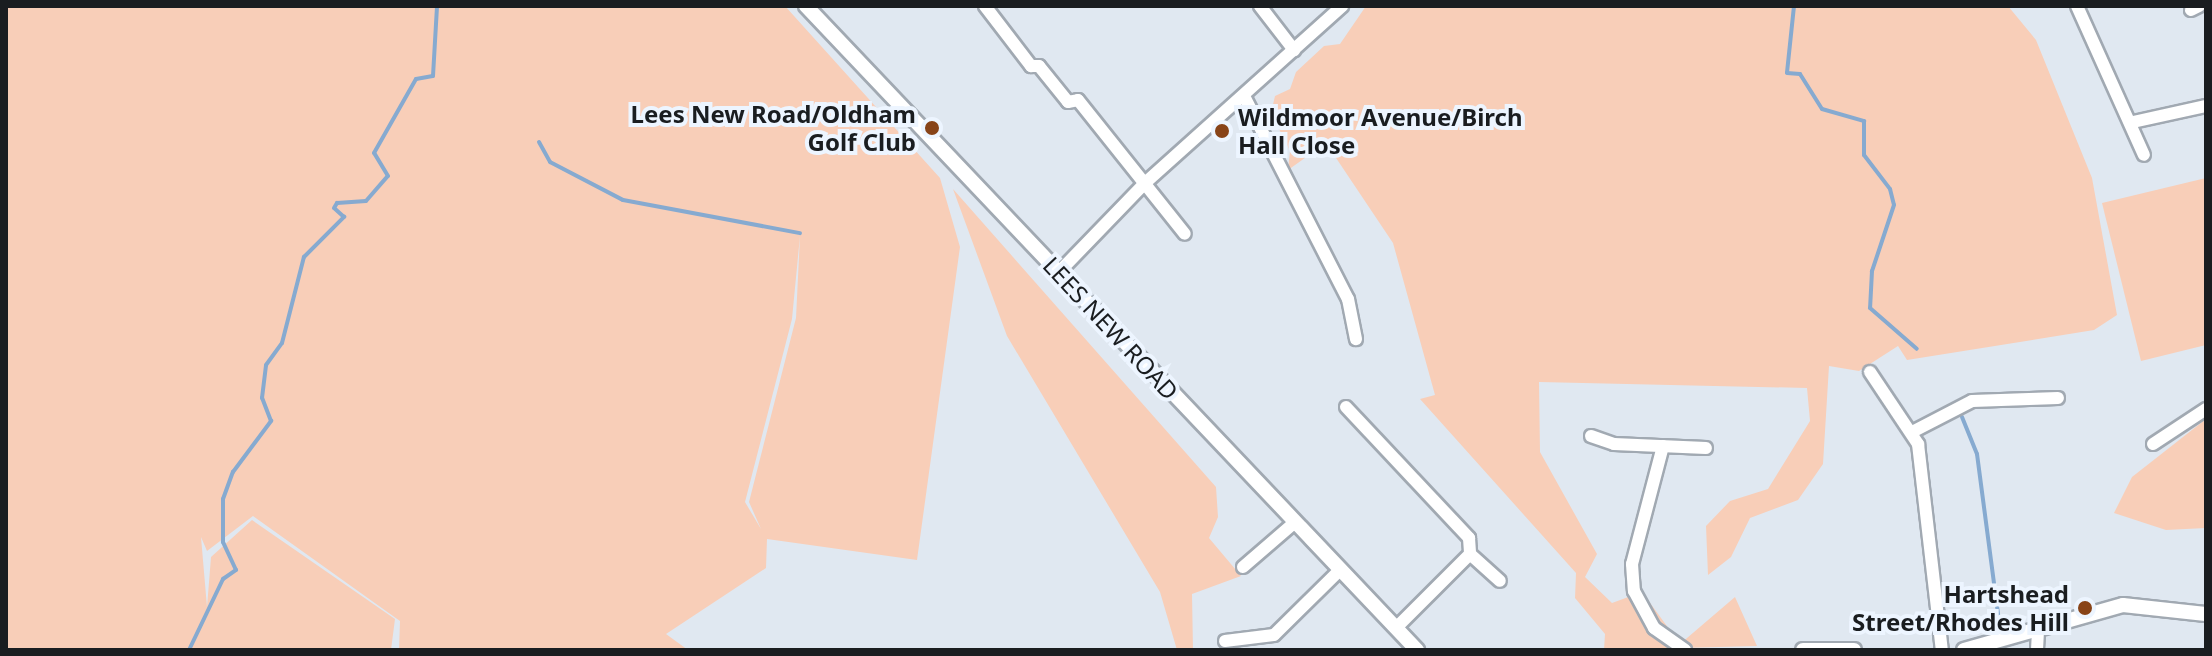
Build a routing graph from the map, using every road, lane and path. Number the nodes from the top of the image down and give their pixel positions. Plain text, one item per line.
1 (806, 6) edge
2 (985, 6) edge
3 (1260, 6) edge
4 (1342, 6) edge
5 (2077, 6) edge
6 (1294, 50) junction
7 (1244, 96) junction
8 (2206, 106) edge
9 (2133, 122) junction
10 (2144, 155) dead end
11 (1145, 183) junction
12 (1185, 234) dead end
13 (1059, 272) junction
14 (1356, 339) dead end
15 (1870, 372) dead end
16 (2058, 398) dead end
17 (1346, 407) dead end
18 (2206, 409) edge
19 (1914, 431) junction
20 (1591, 436) dead end
21 (2153, 444) dead end
22 (1663, 446) junction
23 (1706, 448) dead end
24 (1294, 523) junction
25 (1470, 554) junction
26 (1243, 567) dead end
27 (1341, 569) junction
28 (1500, 581) dead end
29 (2206, 614) edge
30 (1397, 627) junction
31 (2038, 629) junction
32 (1225, 641) dead end
33 (1969, 648) edge
34 (1417, 650) edge
35 (1685, 650) edge
36 (1803, 650) edge
37 (1854, 650) edge
38 (1942, 650) edge
39 (2037, 650) edge

1 - 13 street, LEES NEW ROAD
2 - 11 street
3 - 6 street
4 - 6 street
5 - 9 street
6 - 7 street
7 - 11 street
7 - 14 street
8 - 9 street
9 - 10 street
11 - 12 street
11 - 13 street
13 - 24 street, LEES NEW ROAD
15 - 19 street
16 - 19 street
17 - 25 street
18 - 21 street
19 - 38 street
20 - 22 street
22 - 23 street
22 - 35 street
24 - 26 street
24 - 27 street, LEES NEW ROAD
25 - 28 street
25 - 30 street
27 - 30 street, LEES NEW ROAD
27 - 32 street
29 - 31 street
30 - 34 street, LEES NEW ROAD
31 - 33 street
31 - 39 street
36 - 37 street

